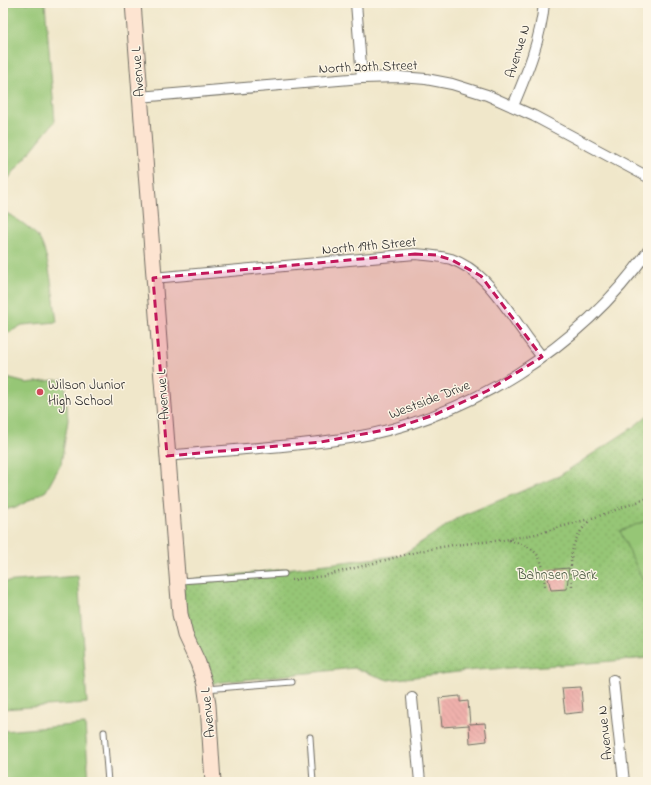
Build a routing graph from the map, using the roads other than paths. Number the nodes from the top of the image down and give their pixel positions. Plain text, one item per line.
1 (133, 3) edge
2 (356, 3) edge
3 (544, 3) edge
4 (362, 78) junction
5 (139, 97) junction
6 (513, 106) junction
7 (648, 177) edge
8 (648, 251) edge
9 (153, 278) junction
10 (542, 357) junction
11 (166, 456) junction
12 (284, 574) dead end
13 (177, 582) junction
14 (613, 680) dead end
15 (292, 682) dead end
16 (205, 689) junction
17 (412, 698) dead end
18 (104, 732) dead end
19 (310, 737) dead end
20 (108, 782) edge
21 (213, 782) edge
22 (313, 782) edge
23 (420, 782) edge
24 (624, 782) edge

1 - 5 street, Avenue L
2 - 4 street
3 - 6 street, Avenue N
4 - 5 street, North 20th Street
4 - 6 street, North 20th Street
5 - 9 street, Avenue L
6 - 7 street, North 20th Street
8 - 10 street, Westside Drive
9 - 10 street, North 19th Street
9 - 11 street, Avenue L
10 - 11 street, Westside Drive
11 - 13 street, Avenue L
12 - 13 lane
13 - 16 street, Avenue L
14 - 24 street, Avenue N
15 - 16 lane
16 - 21 street, Avenue L
17 - 23 street
18 - 20 lane
19 - 22 lane

